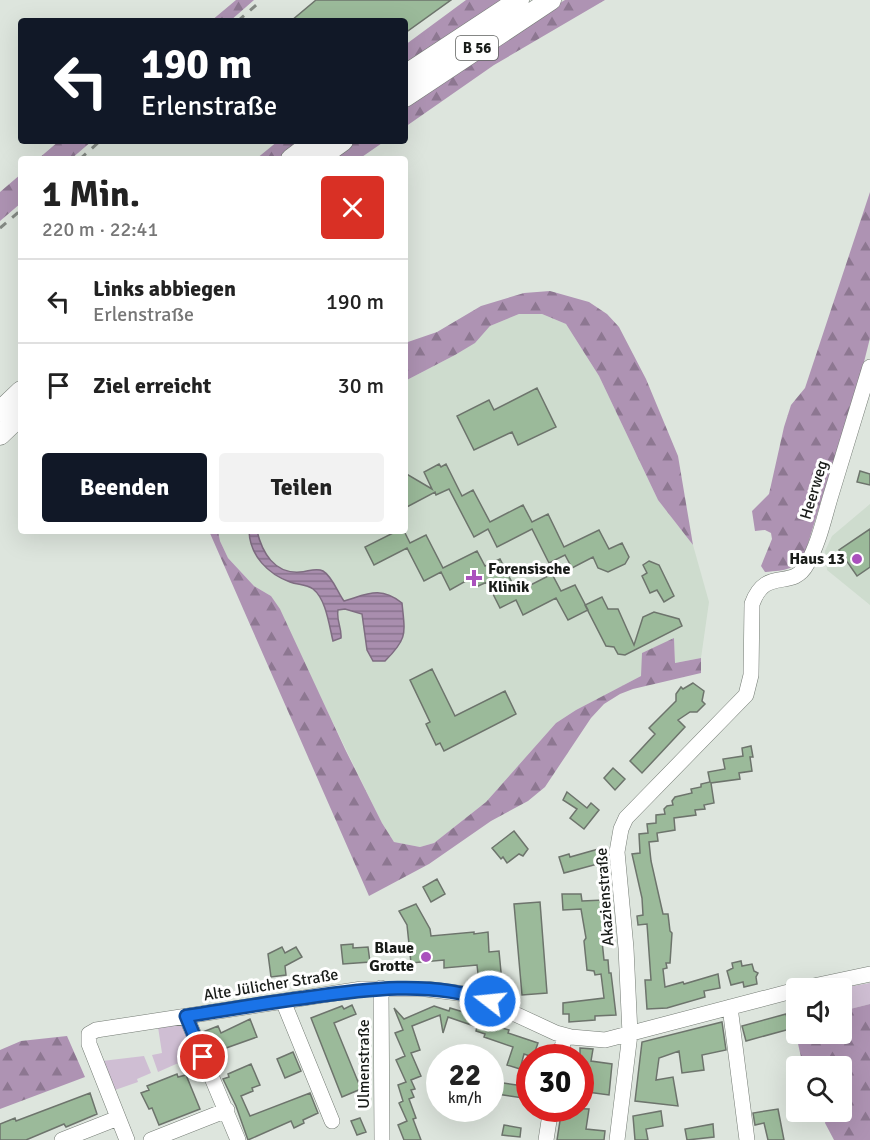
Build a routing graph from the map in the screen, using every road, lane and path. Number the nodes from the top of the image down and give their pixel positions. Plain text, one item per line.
1 (519, 0) edge
2 (551, 0) edge
3 (408, 73) edge
4 (408, 95) edge
5 (311, 144) edge
6 (339, 144) edge
7 (295, 156) edge
8 (322, 156) edge
9 (870, 367) edge
10 (18, 394) edge
11 (0, 411) edge
12 (18, 418) edge
13 (0, 435) edge
14 (756, 593) joint
15 (870, 974) edge
16 (851, 978) edge
17 (381, 988) junction
18 (786, 993) edge
19 (283, 1001) junction
20 (730, 1007) junction
21 (186, 1016) junction
22 (630, 1034) junction
23 (565, 1036) junction
24 (563, 1044) edge
25 (227, 1110) junction
26 (118, 1118) junction
27 (332, 1122) dead end
28 (549, 1122) edge
29 (62, 1140) edge
30 (127, 1140) edge
31 (151, 1140) edge
32 (238, 1140) edge
33 (382, 1140) edge
34 (546, 1140) edge
35 (617, 1140) edge
36 (747, 1140) edge

1 - 3 main road, B 56
2 - 4 main road, B 56
5 - 7 main road
6 - 8 main road
9 - 14 street, Heerweg
10 - 11 main road
12 - 13 main road
14 - 22 street, Akazienstraße
15 - 16 street
17 - 19 street, Alte Jülicher Straße
17 - 23 street, Alte Jülicher Straße
17 - 33 street, Ulmenstraße
18 - 20 street, Alte Jülicher Straße
19 - 21 street, Alte Jülicher Straße
19 - 27 street
20 - 22 street, Alte Jülicher Straße
20 - 36 street
21 - 25 street
21 - 26 street, Alte Jülicher Straße
22 - 23 street, Alte Jülicher Straße
22 - 35 street, Akazienstraße
23 - 24 street
25 - 31 street
25 - 32 street
26 - 29 street
26 - 30 street
28 - 34 street

